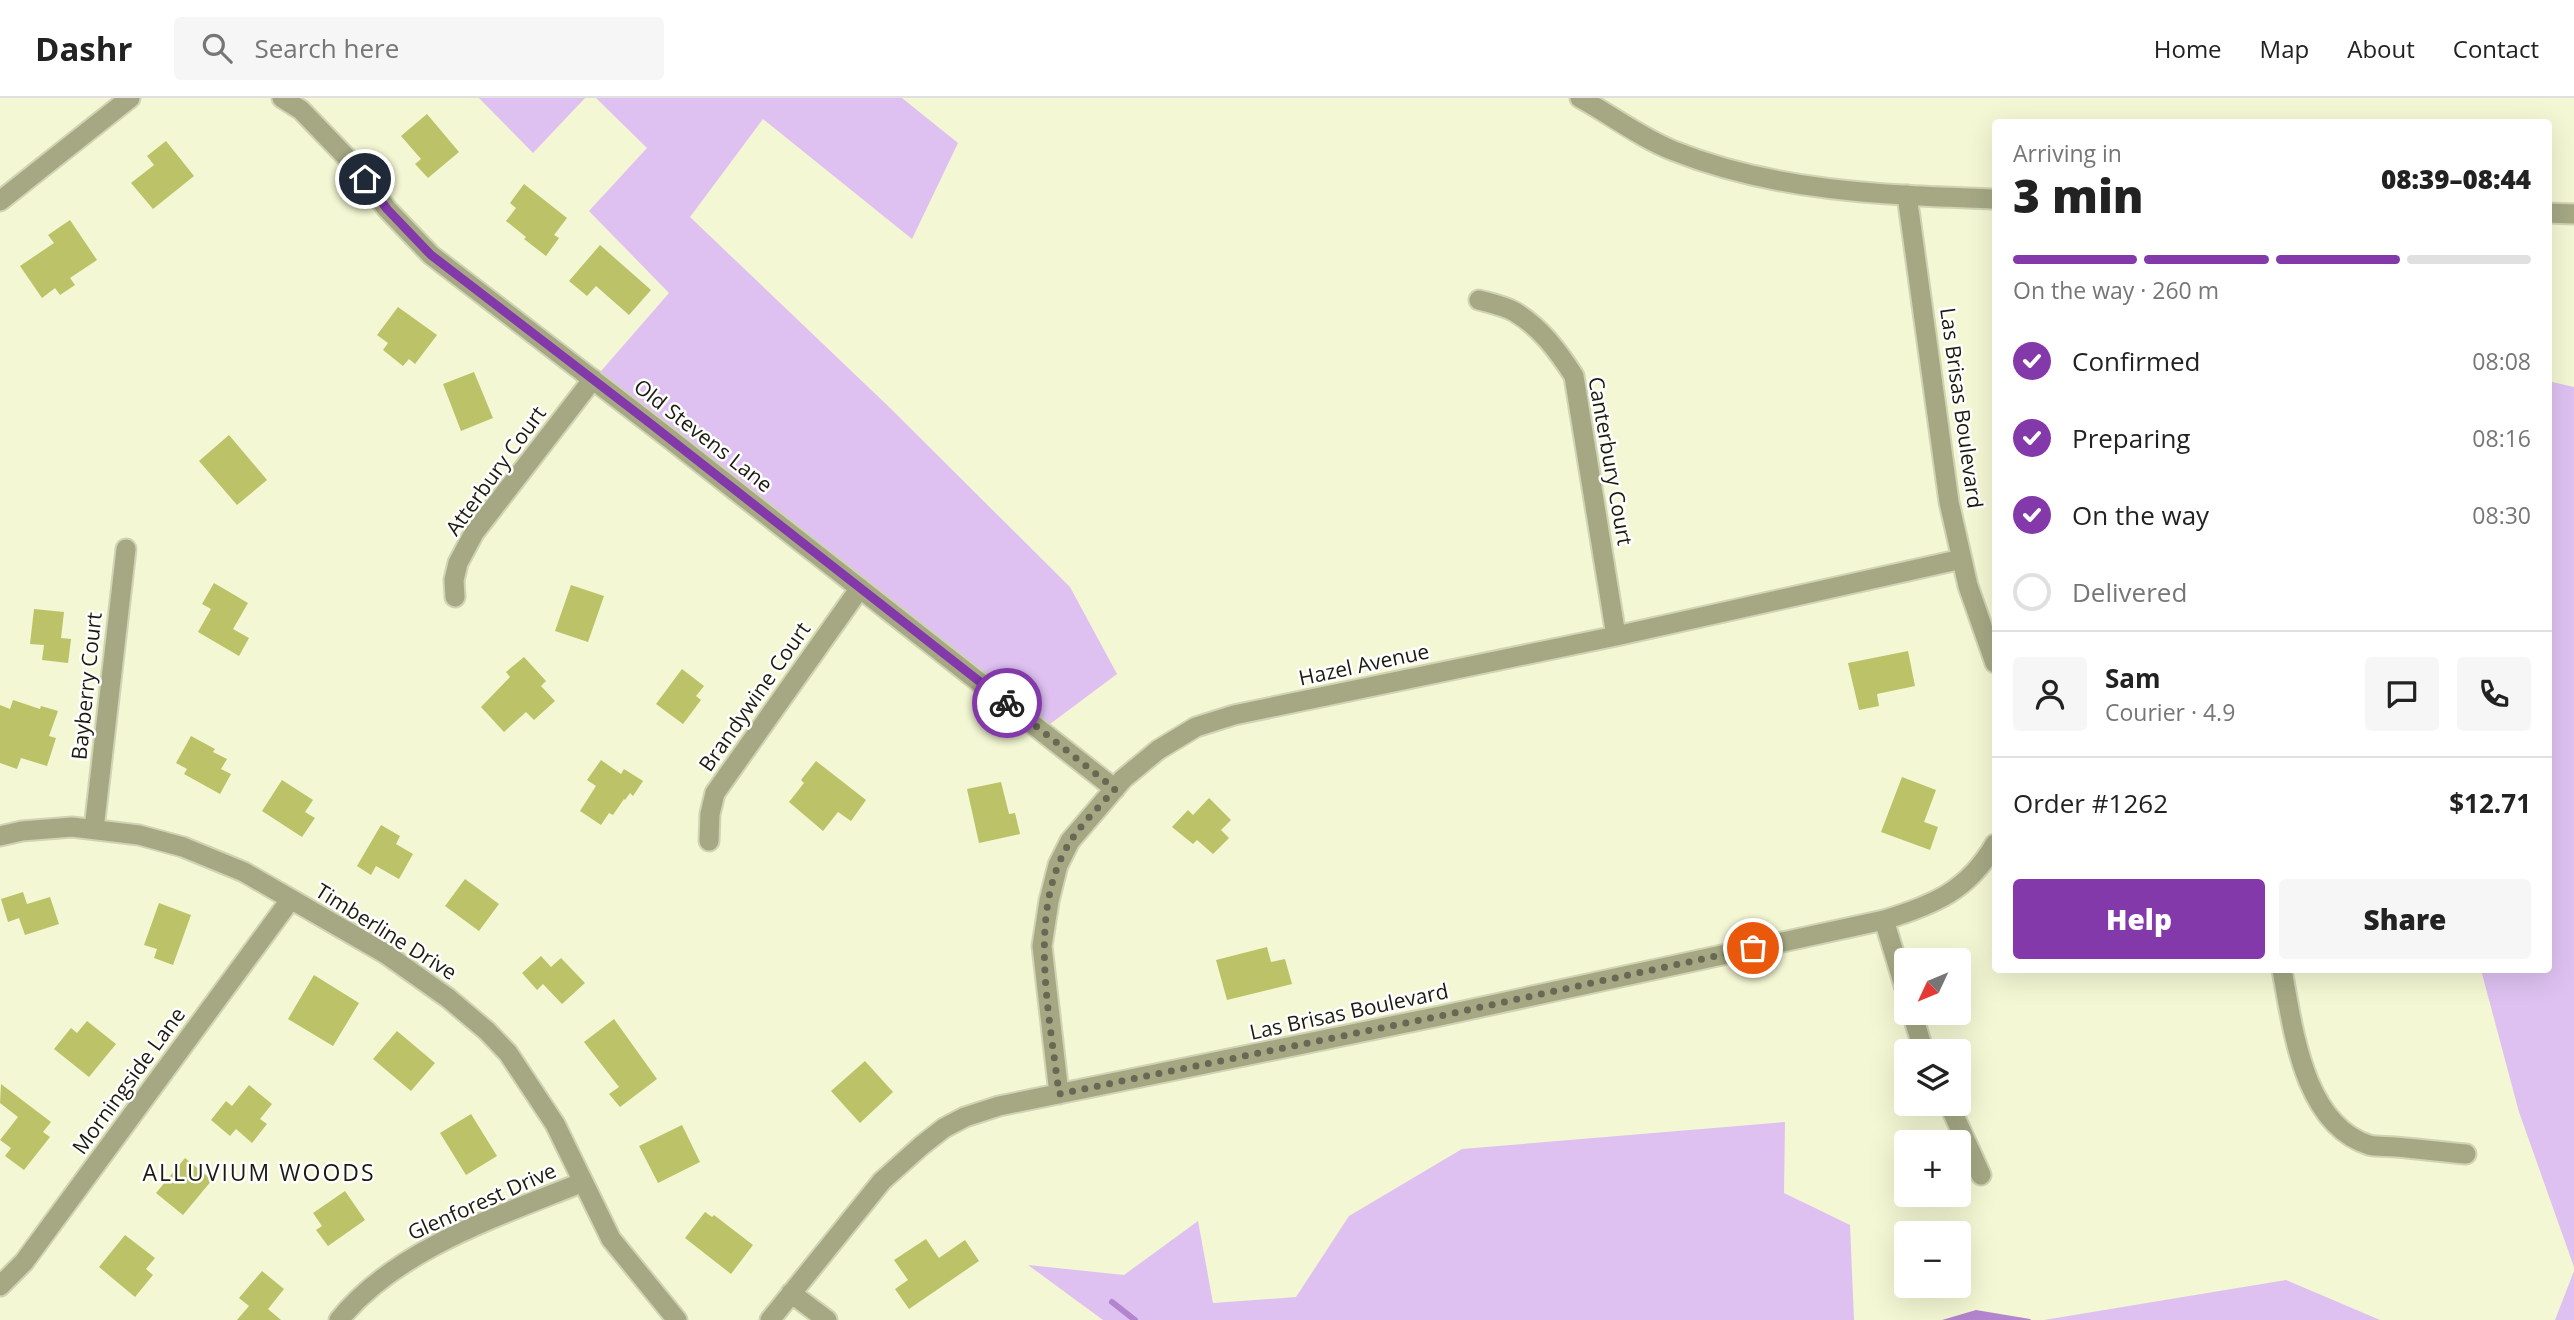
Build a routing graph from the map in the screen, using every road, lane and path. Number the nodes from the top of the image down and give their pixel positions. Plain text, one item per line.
1 (130, 98) edge
2 (282, 98) edge
3 (1580, 98) edge
4 (1907, 195) junction
5 (1992, 199) edge
6 (0, 201) edge
7 (2552, 213) edge
8 (2574, 214) edge
9 (1479, 300) dead end
10 (593, 379) junction
11 (125, 549) dead end
12 (1962, 559) junction
13 (860, 588) junction
14 (455, 597) dead end
15 (1616, 636) junction
16 (1992, 654) edge
17 (1115, 789) junction
18 (94, 829) junction
19 (0, 836) edge
20 (709, 841) dead end
21 (1992, 848) edge
22 (291, 899) junction
23 (1884, 920) junction
24 (1894, 953) edge
25 (2283, 973) edge
26 (1059, 1094) junction
27 (1954, 1116) edge
28 (2466, 1154) dead end
29 (1981, 1175) dead end
30 (583, 1182) junction
31 (0, 1286) edge
32 (791, 1293) junction
33 (339, 1320) edge
34 (677, 1320) edge
35 (769, 1320) edge
36 (827, 1320) edge

1 - 6 street
2 - 10 street, Old Stevens Lane
3 - 4 street
4 - 5 street
4 - 12 street, Las Brisas Boulevard
7 - 8 street
9 - 15 street, Canterbury Court
10 - 13 street, Old Stevens Lane
10 - 14 street, Atterbury Court
11 - 18 street, Bayberry Court
12 - 15 street, Hazel Avenue
12 - 16 street, Las Brisas Boulevard
13 - 17 street, Old Stevens Lane
13 - 20 street, Brandywine Court
15 - 17 street, Hazel Avenue
17 - 26 street, Hazel Avenue
18 - 19 street, Timberline Drive
18 - 22 street, Timberline Drive
21 - 23 street, Las Brisas Boulevard
22 - 30 street, Timberline Drive
22 - 31 street, Morningside Lane
23 - 24 street
23 - 26 street, Las Brisas Boulevard
25 - 28 street
26 - 32 street, Las Brisas Boulevard
27 - 29 street
30 - 33 street, Glenforest Drive
30 - 34 street, Timberline Drive
32 - 35 street, Las Brisas Boulevard
32 - 36 street

